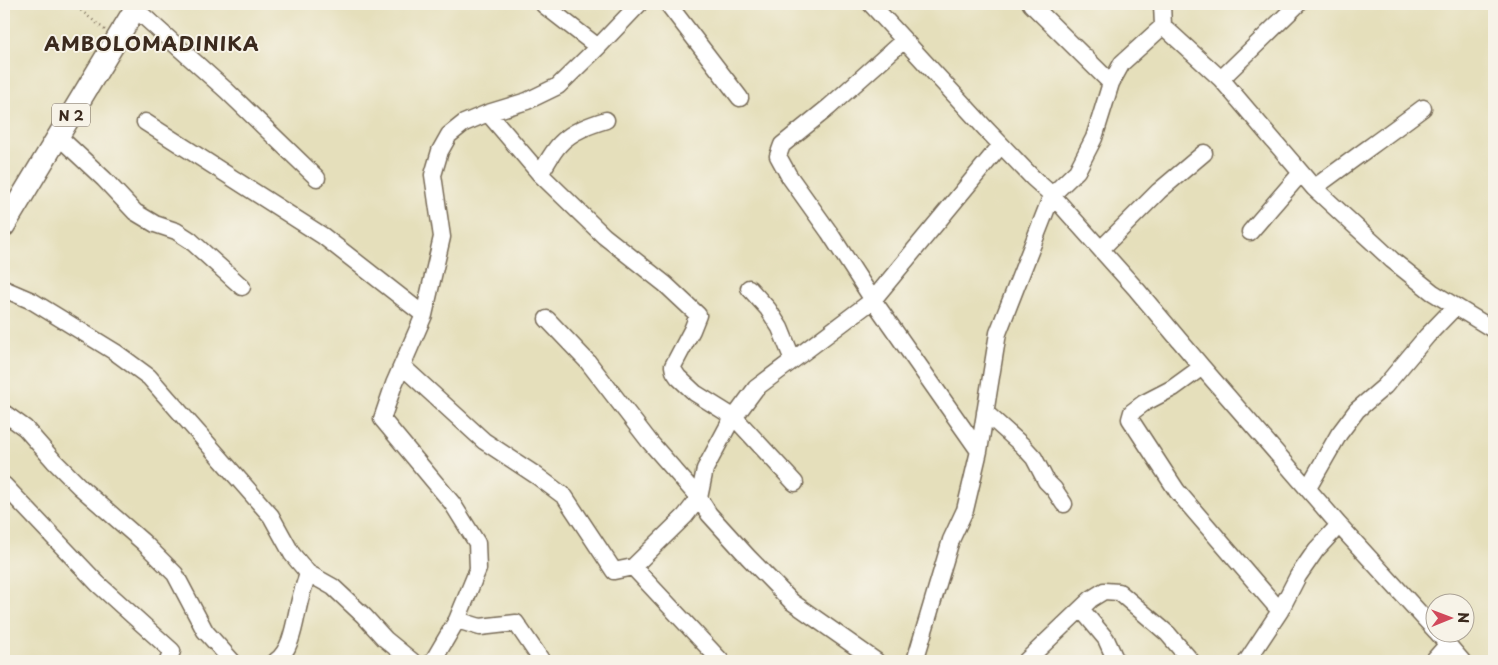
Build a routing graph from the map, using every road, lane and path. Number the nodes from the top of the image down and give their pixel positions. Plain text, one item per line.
1 (73, 4) edge
2 (639, 4) edge
3 (668, 4) edge
4 (871, 4) edge
5 (1031, 4) edge
6 (1162, 4) edge
7 (1298, 4) edge
8 (134, 5) edge
9 (544, 5) dead end
10 (1163, 26) junction
11 (116, 39) junction
12 (904, 40) junction
13 (598, 47) junction
14 (1221, 79) junction
15 (1111, 83) junction
16 (740, 98) dead end
17 (1423, 108) dead end
18 (488, 113) junction
19 (606, 120) dead end
20 (145, 122) dead end
21 (58, 136) junction
22 (1001, 145) junction
23 (1204, 153) dead end
24 (1301, 173) junction
25 (540, 174) junction
26 (316, 178) dead end
27 (1314, 188) junction
28 (1052, 195) junction
29 (4, 226) edge
30 (1250, 232) dead end
31 (1101, 249) junction
32 (242, 288) dead end
33 (749, 288) dead end
34 (4, 289) edge
35 (873, 300) junction
36 (1455, 307) junction
37 (424, 315) junction
38 (547, 319) dead end
39 (1494, 330) edge
40 (793, 360) junction
41 (402, 366) junction
42 (1202, 367) junction
43 (985, 412) junction
44 (4, 413) edge
45 (735, 418) junction
46 (978, 451) junction
47 (794, 483) dead end
48 (4, 485) edge
49 (1308, 488) junction
50 (699, 498) junction
51 (1064, 504) dead end
52 (1339, 525) junction
53 (632, 567) junction
54 (308, 573) junction
55 (1081, 609) junction
56 (1280, 611) junction
57 (457, 620) junction
58 (1426, 621) edge
59 (1438, 642) edge
60 (1445, 642) edge
61 (439, 659) edge
62 (168, 661) edge
63 (232, 661) edge
64 (276, 661) edge
65 (412, 661) edge
66 (542, 661) edge
67 (721, 661) edge
68 (876, 661) edge
69 (915, 661) edge
70 (1026, 661) edge
71 (1116, 661) edge
72 (1191, 661) edge
73 (1246, 661) edge
74 (1433, 661) edge
75 (1462, 661) edge

1 - 11 path
2 - 13 street
3 - 16 street
4 - 12 street
5 - 15 street
6 - 10 street
7 - 14 street
8 - 11 main road, N 2
8 - 26 street
9 - 13 street
10 - 14 street
10 - 15 street
11 - 21 main road, N 2
12 - 22 street
12 - 35 street
13 - 18 street
14 - 24 street
15 - 28 street
17 - 27 street
18 - 25 street
18 - 37 street
19 - 25 street
20 - 37 street
21 - 29 main road, N 2
21 - 32 street
22 - 28 street
22 - 35 street
23 - 31 street
24 - 27 street
24 - 30 street
25 - 45 street
27 - 36 street
28 - 31 street
28 - 43 street
31 - 42 street
33 - 40 street
34 - 54 street
35 - 40 street
35 - 46 street
36 - 39 street
36 - 49 street
37 - 41 street
38 - 50 street
40 - 45 street
41 - 53 street
41 - 57 street
42 - 49 street
42 - 56 street
43 - 46 street
43 - 51 street
44 - 63 street
45 - 47 street
45 - 50 street
46 - 69 street
48 - 62 street
49 - 52 street
50 - 53 street
50 - 68 street
52 - 56 street
52 - 58 street
53 - 67 street
54 - 64 street
54 - 65 street
55 - 70 street
55 - 71 street
55 - 72 street
56 - 73 street
57 - 61 street
57 - 66 street
59 - 74 street
60 - 75 street

